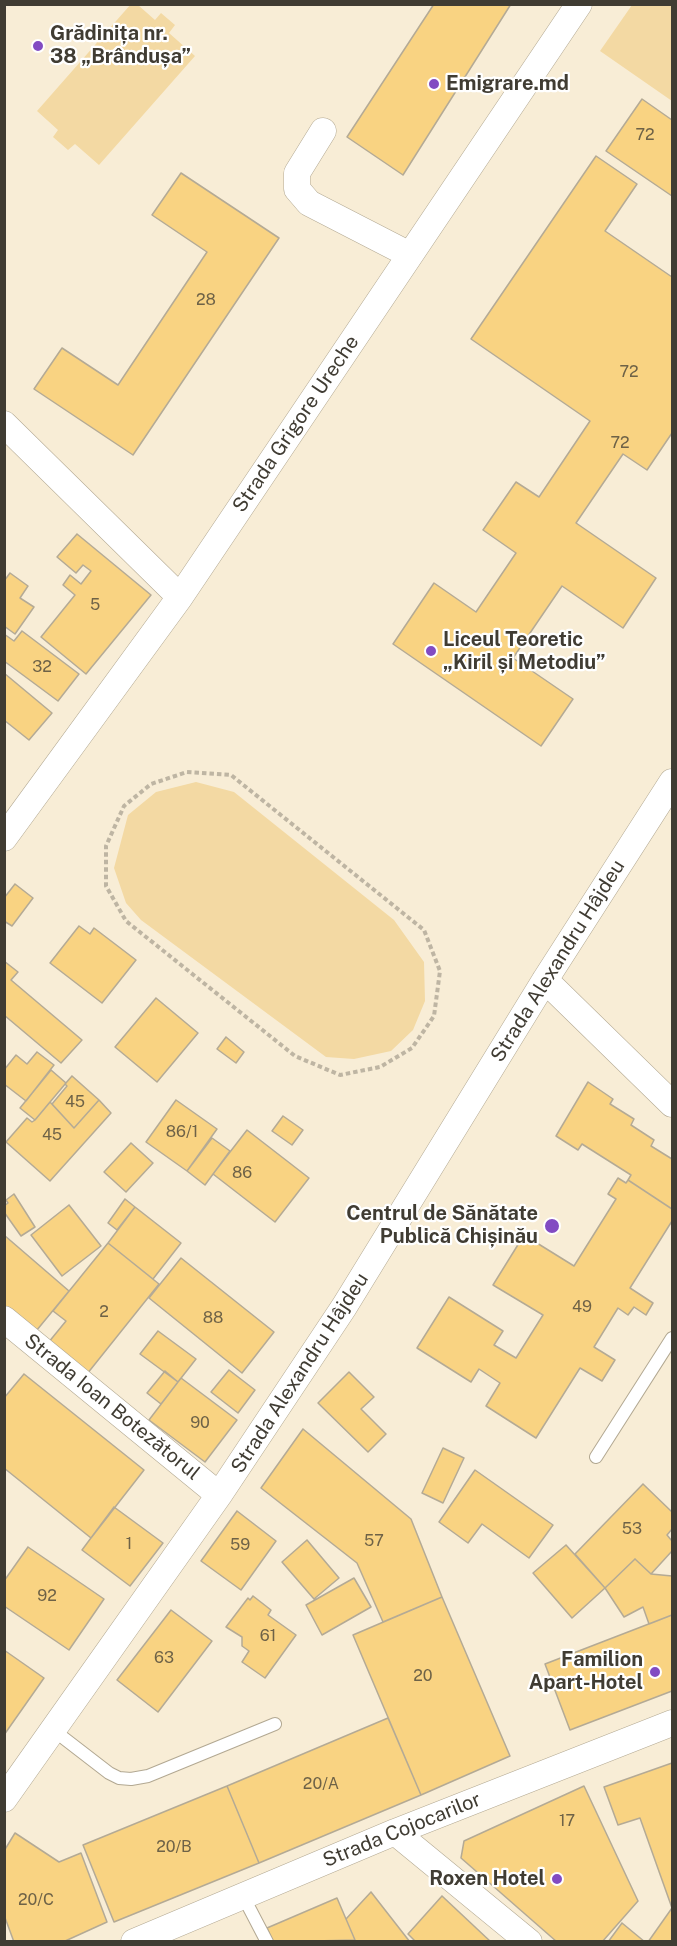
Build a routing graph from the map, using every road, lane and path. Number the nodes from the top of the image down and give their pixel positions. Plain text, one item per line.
1 (579, 4) edge
2 (323, 131) dead end
3 (410, 255) junction
4 (4, 424) edge
5 (180, 597) junction
6 (672, 782) edge
7 (4, 838) edge
8 (424, 930) joint
9 (545, 980) junction
10 (671, 1097) edge
11 (4, 1319) edge
12 (672, 1338) edge
13 (596, 1457) dead end
14 (219, 1496) junction
15 (672, 1723) edge
16 (275, 1724) dead end
17 (52, 1729) junction
18 (4, 1799) edge
19 (394, 1832) junction
20 (243, 1896) junction
21 (134, 1941) edge
22 (267, 1941) edge
23 (529, 1941) edge

1 - 3 street, Strada Grigore Ureche
2 - 3 street
3 - 5 street, Strada Grigore Ureche
4 - 5 street
5 - 7 street, Strada Grigore Ureche
6 - 9 street, Strada Alexandru Hâjdeu
8 - 8 path
9 - 10 street
9 - 14 street, Strada Alexandru Hâjdeu
11 - 14 street, Strada Ioan Botezătorul
12 - 13 lane
14 - 17 street, Strada Alexandru Hâjdeu
15 - 19 street, Strada Cojocarilor
16 - 17 lane
17 - 18 street, Strada Alexandru Hâjdeu
19 - 20 street, Strada Cojocarilor
19 - 23 street
20 - 21 street, Strada Cojocarilor
20 - 22 lane

